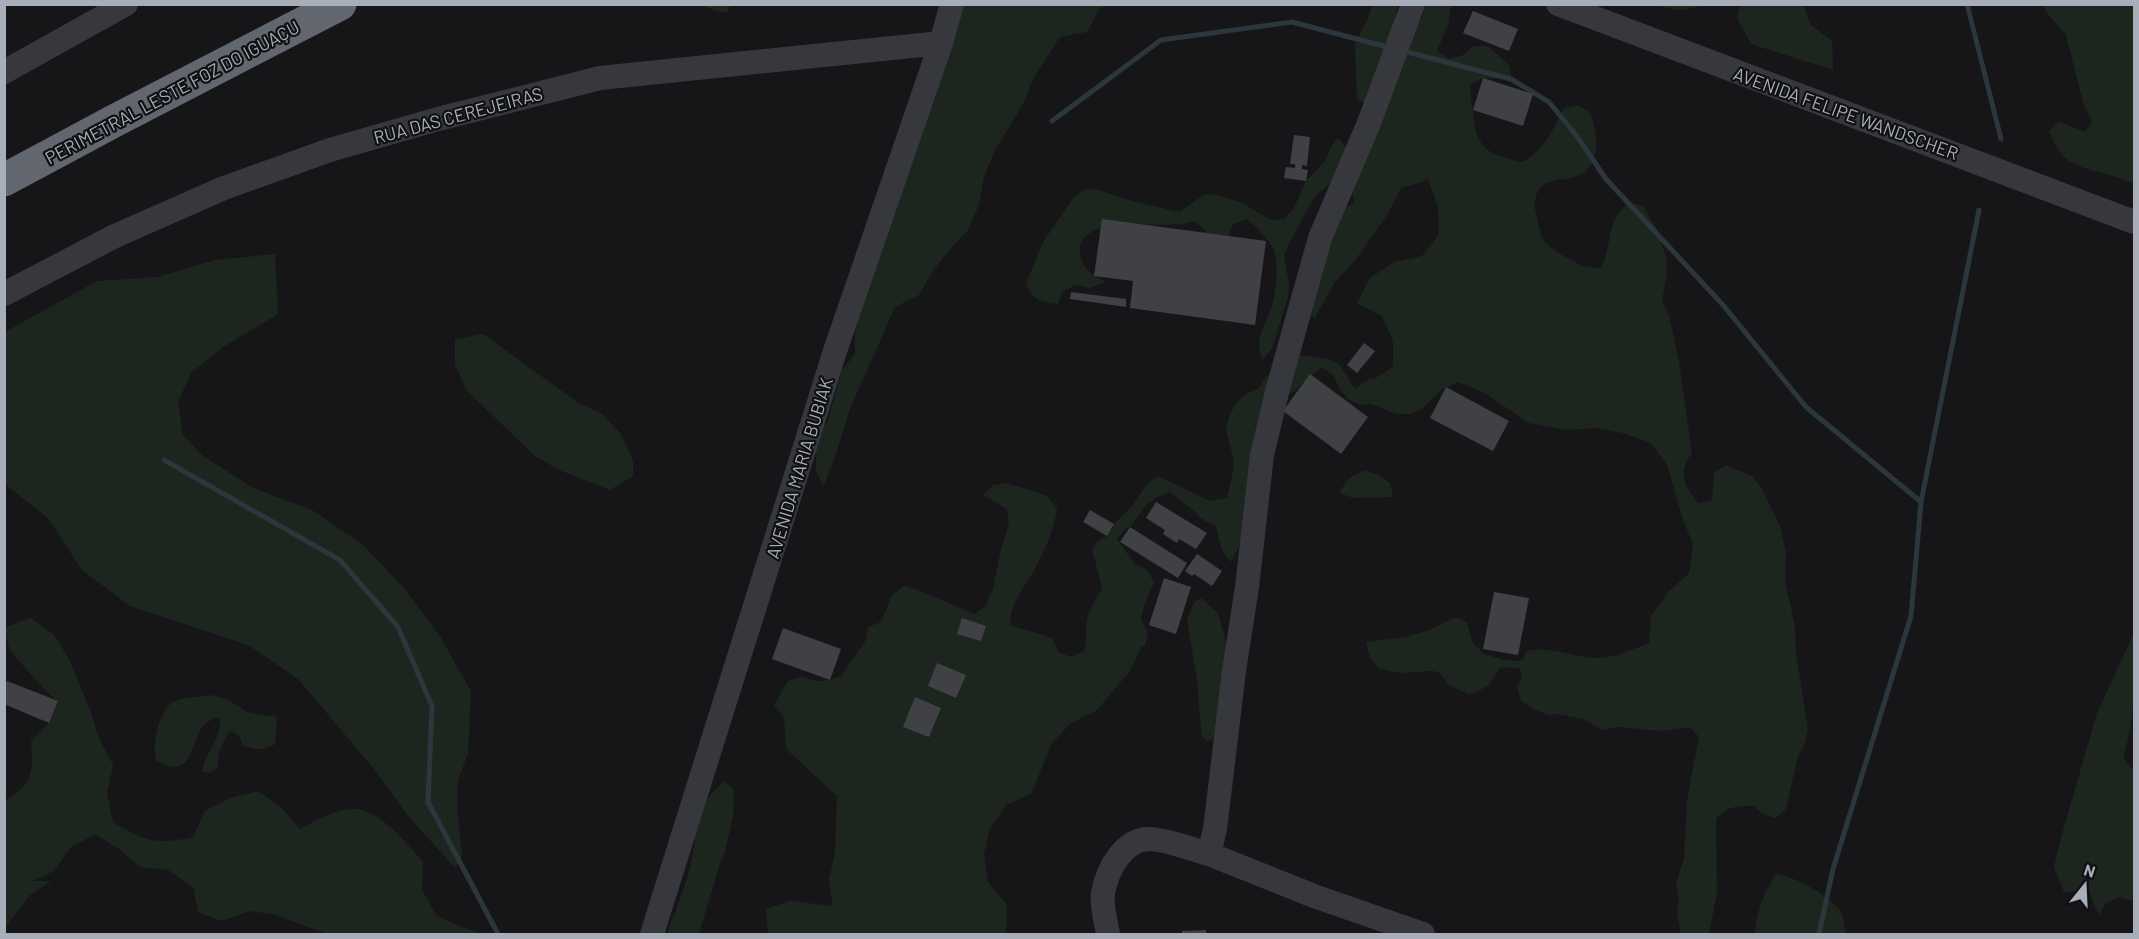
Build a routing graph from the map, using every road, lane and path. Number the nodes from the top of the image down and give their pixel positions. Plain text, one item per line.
1 (126, 4) edge
2 (340, 4) edge
3 (952, 4) edge
4 (1413, 4) edge
5 (1558, 4) edge
6 (941, 43) junction
7 (4, 72) edge
8 (4, 180) edge
9 (2134, 222) edge
10 (4, 294) edge
11 (1209, 854) junction
12 (652, 934) edge
13 (1108, 934) edge
14 (1424, 934) edge

1 - 7 street
2 - 8 highway, PERIMETRAL LESTE FOZ DO IGUAÇU
3 - 6 street, AVENIDA MARIA BUBIAK
4 - 11 street
5 - 9 street, AVENIDA FELIPE WANDSCHER
6 - 10 street, RUA DAS CEREJEIRAS
6 - 12 street, AVENIDA MARIA BUBIAK
11 - 13 street
11 - 14 street

